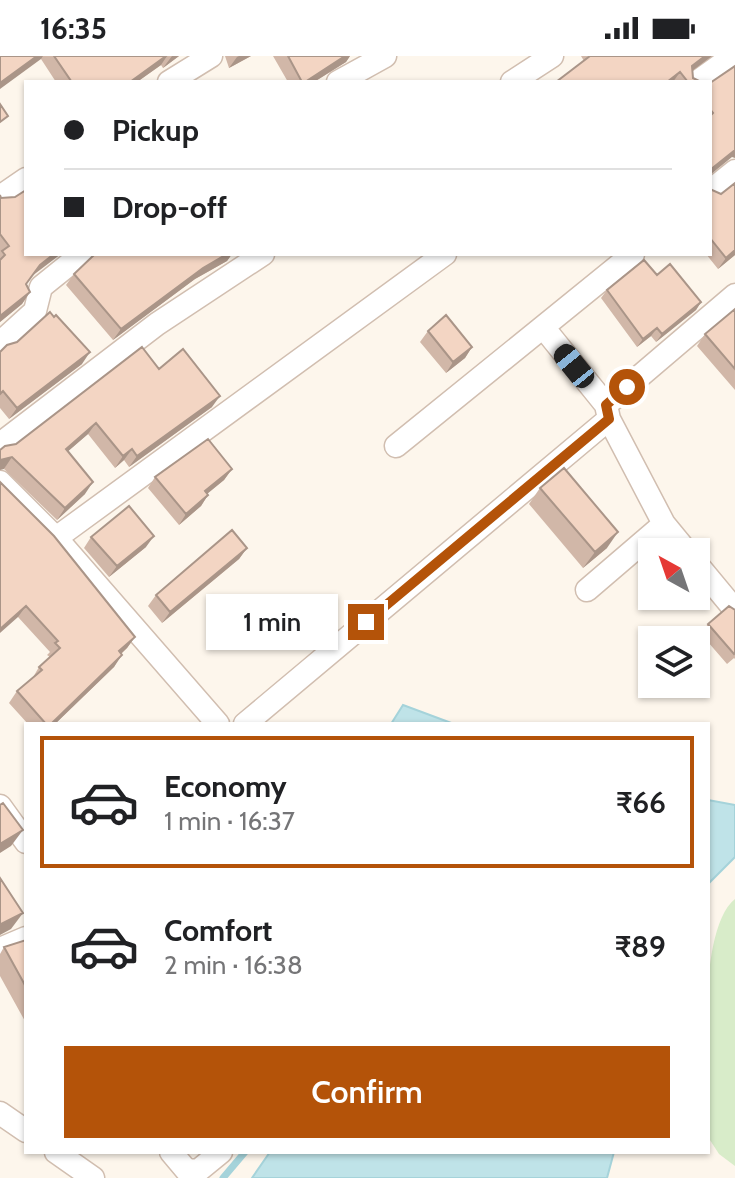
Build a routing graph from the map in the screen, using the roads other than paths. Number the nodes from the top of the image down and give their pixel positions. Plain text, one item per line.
1 (211, 56) edge
2 (385, 56) edge
3 (552, 56) edge
4 (733, 56) edge
5 (172, 80) edge
6 (342, 80) edge
7 (515, 80) edge
8 (700, 80) edge
9 (735, 171) edge
10 (24, 180) edge
11 (712, 189) edge
12 (0, 197) edge
13 (80, 256) edge
14 (260, 256) edge
15 (442, 256) edge
16 (631, 256) edge
17 (735, 295) edge
18 (543, 327) junction
19 (0, 343) edge
20 (607, 412) junction
21 (0, 444) edge
22 (396, 446) dead end
23 (0, 482) edge
24 (664, 524) junction
25 (56, 538) junction
26 (676, 538) edge
27 (710, 580) edge
28 (587, 590) dead end
29 (735, 610) edge
30 (216, 722) edge
31 (247, 722) edge
32 (0, 806) edge
33 (24, 839) edge
34 (24, 939) edge
35 (0, 949) edge
36 (0, 1113) edge
37 (24, 1130) edge
38 (59, 1154) edge
39 (173, 1154) edge
40 (219, 1154) edge
41 (93, 1178) edge

1 - 5 street
2 - 6 street
3 - 7 street
4 - 8 street
9 - 11 street
10 - 12 street
13 - 19 street
14 - 21 street
15 - 25 street
16 - 18 street
17 - 20 street
18 - 20 street
18 - 22 street
20 - 24 street
20 - 31 street
23 - 25 street
24 - 26 street
24 - 28 street
25 - 30 street
27 - 29 street
32 - 33 street
34 - 35 street
36 - 37 street
38 - 41 street
39 - 40 street

